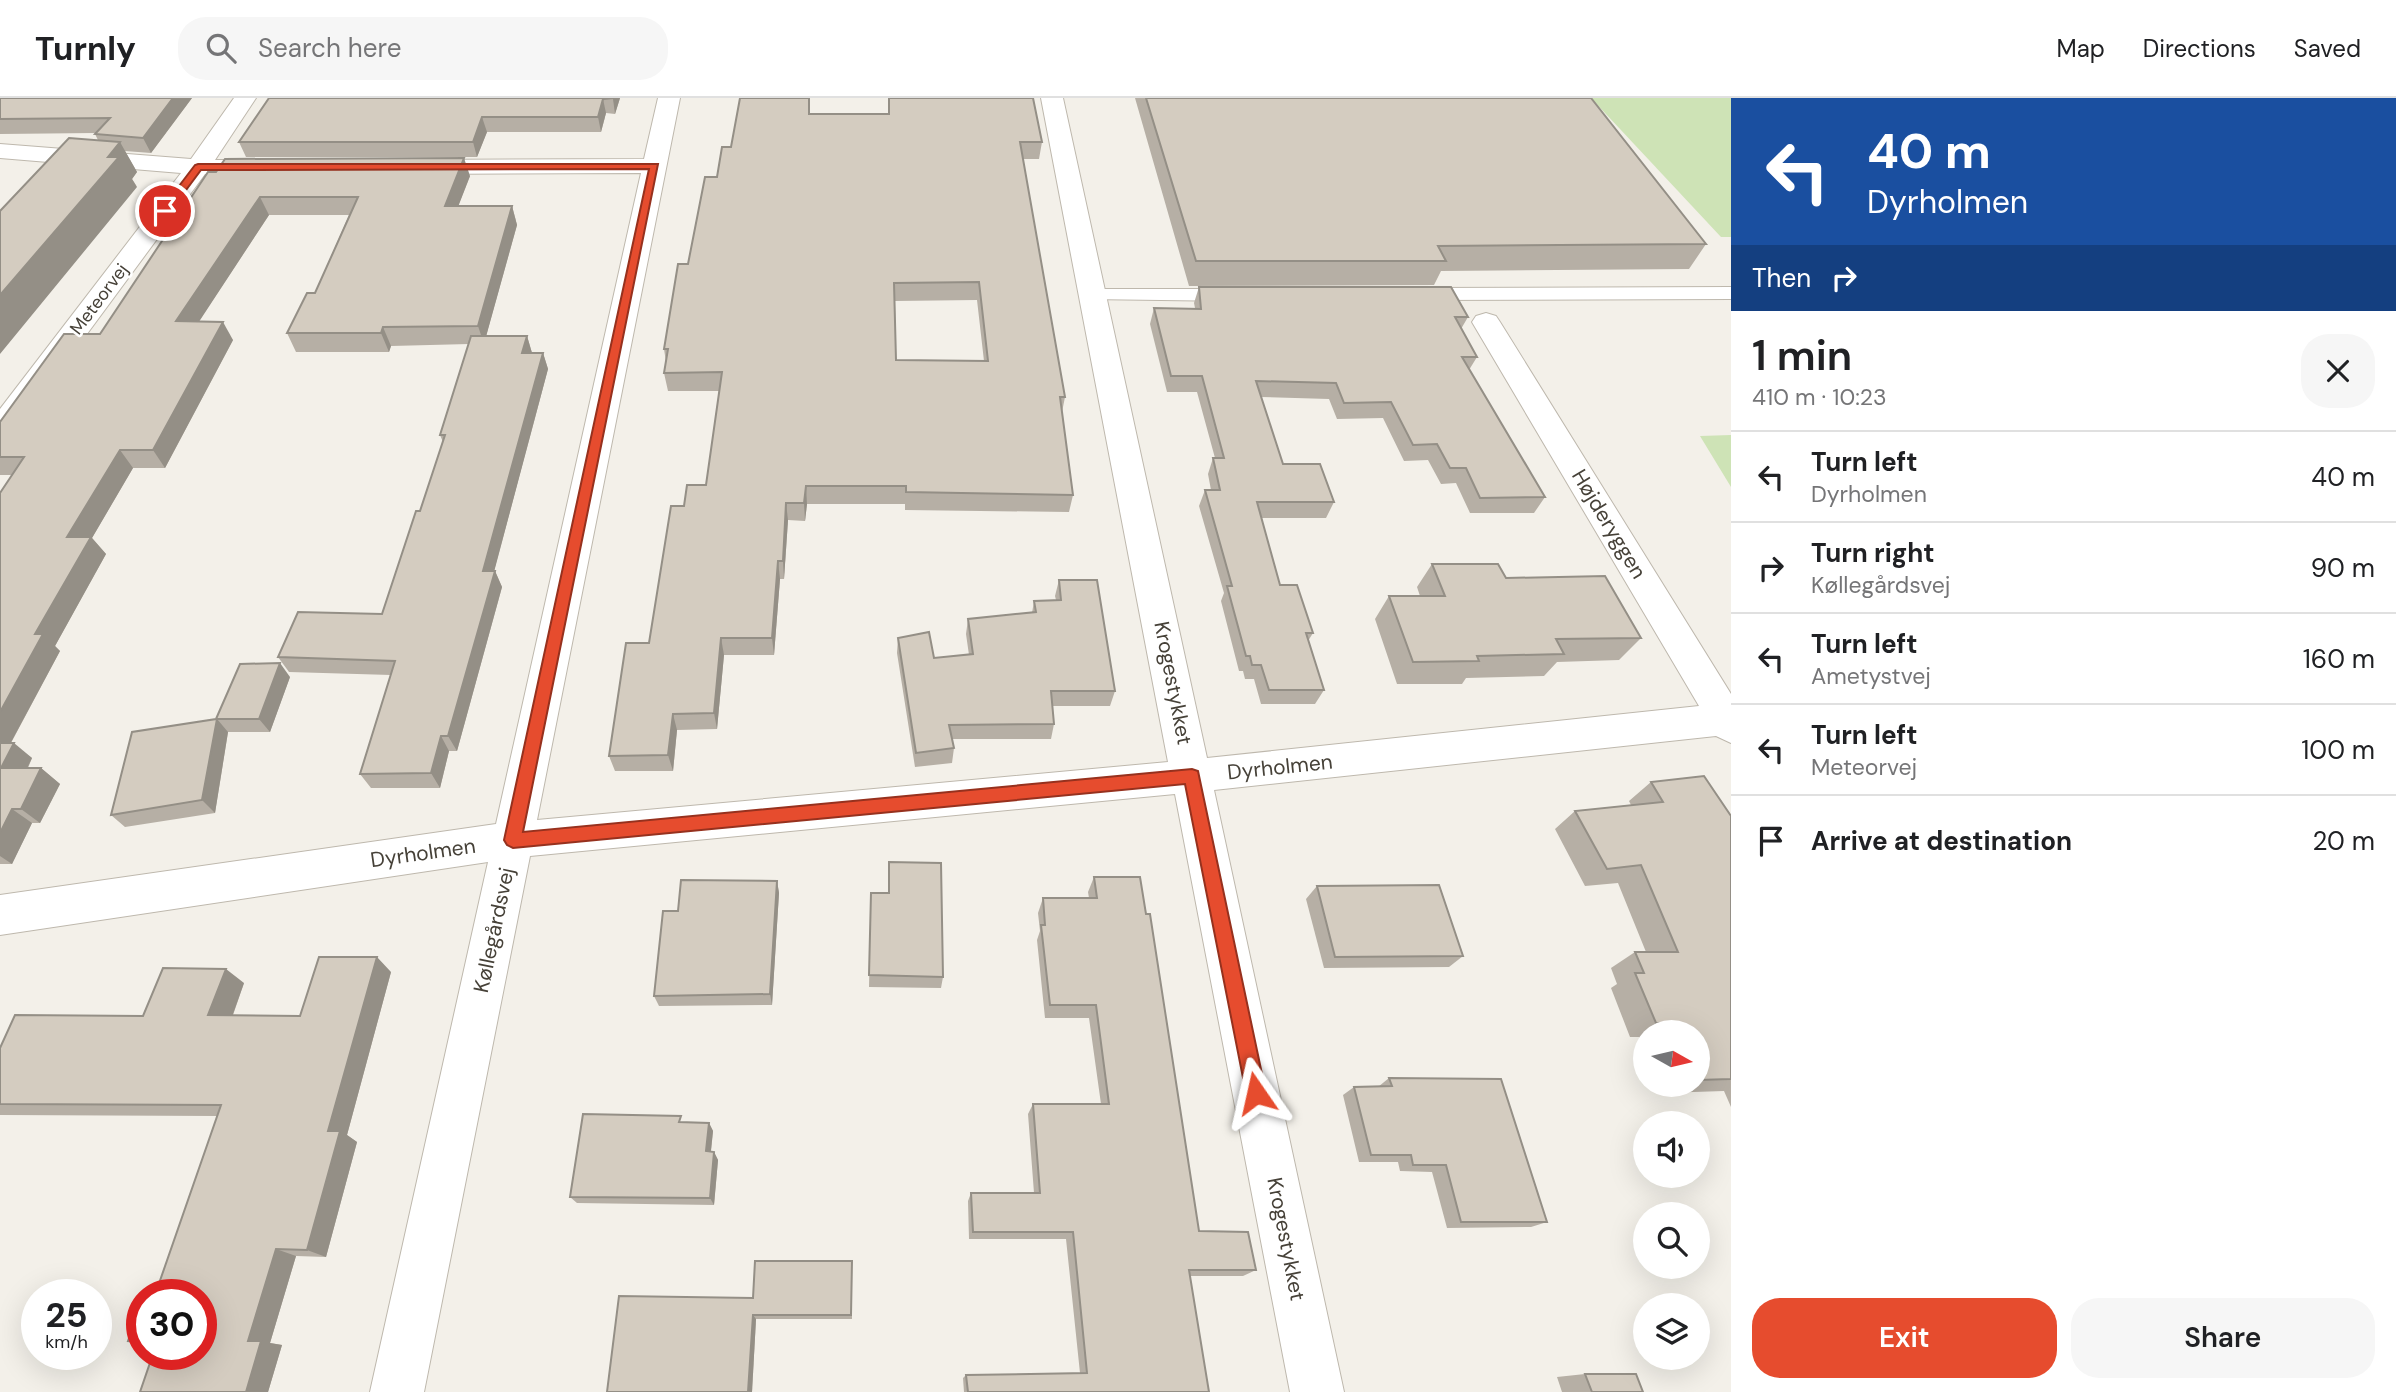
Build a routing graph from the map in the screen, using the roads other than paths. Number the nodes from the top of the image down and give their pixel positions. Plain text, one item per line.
1 (245, 98) edge
2 (669, 98) edge
3 (1052, 98) edge
4 (0, 151) edge
5 (654, 166) junction
6 (198, 167) junction
7 (294, 167) edge
8 (390, 167) edge
9 (1731, 293) edge
10 (1401, 294) edge
11 (1094, 295) junction
12 (1262, 295) edge
13 (1486, 322) dead end
14 (0, 430) edge
15 (1729, 723) edge
16 (1192, 776) junction
17 (513, 840) junction
18 (0, 915) edge
19 (397, 1392) edge
20 (1317, 1392) edge

1 - 6 street, Meteorvej
2 - 5 street, Køllegårdsvej
3 - 11 street, Krogestykket
4 - 6 street
5 - 8 street
5 - 17 street, Køllegårdsvej
6 - 7 street
6 - 14 street, Meteorvej
9 - 10 lane
11 - 12 lane
11 - 16 street, Krogestykket
13 - 15 street, Højderyggen
15 - 16 street, Dyrholmen
16 - 17 street, Dyrholmen
16 - 20 street, Krogestykket
17 - 18 street, Dyrholmen
17 - 19 street, Køllegårdsvej

